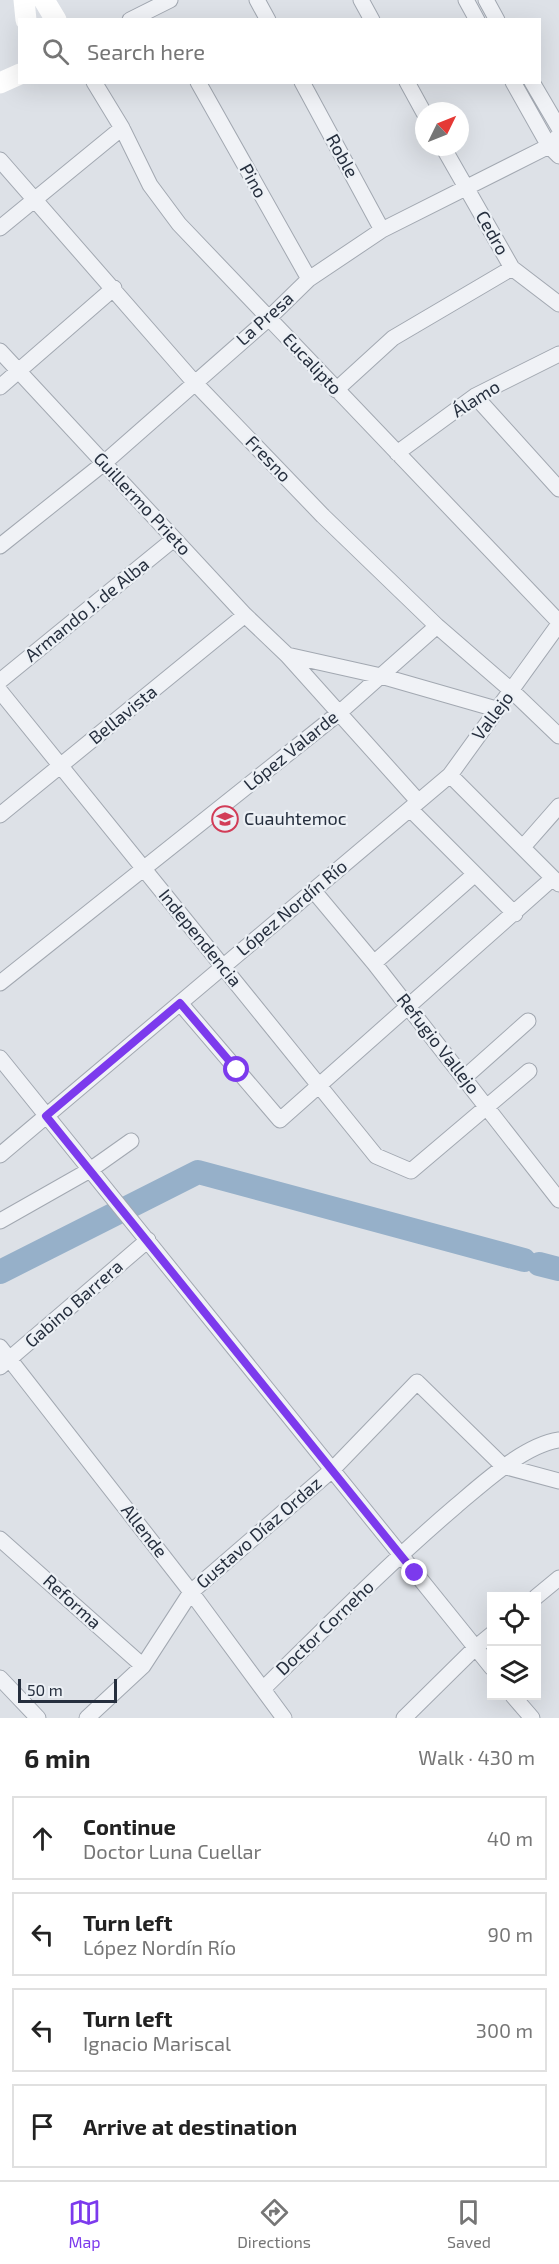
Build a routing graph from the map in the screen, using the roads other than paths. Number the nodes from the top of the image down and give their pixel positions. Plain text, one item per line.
1 (24, 0) edge
2 (44, 0) edge
3 (170, 0) edge
4 (257, 0) edge
5 (361, 0) edge
6 (466, 0) edge
7 (486, 0) edge
8 (159, 13) edge
9 (26, 18) edge
10 (55, 18) edge
11 (138, 18) edge
12 (267, 18) edge
13 (371, 18) edge
14 (476, 18) edge
15 (496, 18) edge
16 (18, 75) edge
17 (0, 83) edge
18 (95, 84) edge
19 (199, 84) edge
20 (303, 84) edge
21 (408, 84) edge
22 (514, 84) edge
23 (533, 84) edge
24 (418, 102) edge
25 (122, 128) junction
26 (559, 128) edge
27 (556, 146) edge
28 (448, 156) edge
29 (0, 160) edge
30 (465, 187) junction
31 (35, 199) junction
32 (0, 228) edge
33 (382, 230) junction
34 (512, 268) junction
35 (309, 279) junction
36 (114, 288) junction
37 (559, 304) edge
38 (269, 318) junction
39 (0, 351) edge
40 (559, 354) edge
41 (19, 370) junction
42 (195, 382) junction
43 (0, 387) edge
44 (336, 390) junction
45 (476, 396) junction
46 (397, 453) junction
47 (104, 463) junction
48 (559, 489) edge
49 (174, 539) junction
50 (0, 546) edge
51 (245, 615) junction
52 (559, 623) edge
53 (437, 626) junction
54 (287, 655) junction
55 (381, 676) junction
56 (0, 681) edge
57 (0, 691) edge
58 (512, 692) junction
59 (496, 709) junction
60 (339, 712) junction
61 (559, 736) edge
62 (60, 766) junction
63 (450, 775) junction
64 (414, 805) junction
65 (559, 806) edge
66 (0, 814) edge
67 (523, 848) junction
68 (144, 867) junction
69 (475, 874) junction
70 (556, 881) edge
71 (313, 890) junction
72 (515, 914) junction
73 (374, 963) junction
74 (223, 967) junction
75 (0, 983) edge
76 (180, 1003) junction
77 (409, 1007) junction
78 (528, 1021) dead end
79 (0, 1058) edge
80 (529, 1071) dead end
81 (464, 1078) junction
82 (320, 1085) junction
83 (487, 1106) junction
84 (46, 1116) junction
85 (131, 1141) dead end
86 (0, 1155) edge
87 (93, 1173) junction
88 (559, 1200) edge
89 (0, 1221) edge
90 (144, 1236) junction
91 (3, 1357) edge
92 (559, 1440) edge
93 (503, 1466) junction
94 (332, 1470) junction
95 (559, 1481) edge
96 (0, 1539) edge
97 (400, 1554) junction
98 (559, 1578) edge
99 (191, 1592) junction
100 (541, 1594) edge
101 (487, 1638) edge
102 (475, 1648) junction
103 (487, 1662) edge
104 (142, 1666) junction
105 (0, 1678) edge
106 (263, 1689) junction
107 (517, 1700) edge
108 (38, 1718) edge
109 (87, 1718) edge
110 (284, 1718) edge
111 (405, 1718) edge
112 (531, 1718) edge

1 - 9 main road
2 - 10 main road
3 - 8 street
4 - 12 street
5 - 13 street
6 - 14 street
7 - 15 street
8 - 11 street
16 - 17 main road
18 - 25 street, Eucalipto
19 - 35 street, Pino
20 - 33 street, Roble
21 - 24 street
22 - 27 street
23 - 26 street
25 - 31 street
25 - 38 street, Eucalipto
27 - 30 street, La Presa
28 - 30 street, Cedro
29 - 31 street, Fresno
30 - 33 street, La Presa
30 - 34 street, Cedro
31 - 32 street
31 - 36 street, Fresno
33 - 35 street, La Presa
34 - 37 street, Cedro
34 - 44 street
35 - 38 street, La Presa
36 - 41 street
36 - 42 street, Fresno
38 - 42 street, La Presa
38 - 44 street, Eucalipto
39 - 41 street, Guillermo Prieto
40 - 45 street, Álamo
41 - 43 street
41 - 47 street, Guillermo Prieto
42 - 47 street, La Presa
42 - 53 street, Fresno
44 - 46 street, Eucalipto
45 - 46 street, Álamo
45 - 48 street
46 - 52 street, Eucalipto
47 - 49 street, Guillermo Prieto
47 - 50 street, La Presa
49 - 51 street, Guillermo Prieto
49 - 56 street, Armando J. de Alba
51 - 54 street, Guillermo Prieto
51 - 62 street, Bellavista
52 - 58 street, Vallejo
53 - 55 street, López Valarde
53 - 58 street, Fresno
54 - 55 street
54 - 60 street, Guillermo Prieto
55 - 59 street
55 - 60 street, López Valarde
57 - 62 street, Independencia
58 - 59 street, Vallejo
58 - 61 street, Fresno
59 - 63 street, Vallejo
60 - 64 street, Guillermo Prieto
60 - 68 street, López Valarde
62 - 66 street, Bellavista
62 - 68 street, Independencia
63 - 64 street, Vallejo
63 - 67 street
64 - 69 street, Guillermo Prieto
64 - 71 street, López Nordín Río
65 - 67 street
67 - 70 street
68 - 74 street, Independencia
68 - 75 street, López Valarde
69 - 72 street, Guillermo Prieto
69 - 73 street
70 - 72 street
71 - 73 street, Refugio Vallejo
71 - 74 street, López Nordín Río
72 - 77 street
73 - 77 street, Refugio Vallejo
74 - 76 street, López Nordín Río
74 - 82 street, Independencia
76 - 82 street
76 - 84 street, López Nordín Río
77 - 81 street, Refugio Vallejo
77 - 82 street
78 - 81 street
79 - 84 street
80 - 83 street
81 - 83 street, Refugio Vallejo
82 - 83 street, Independencia
83 - 88 street, Refugio Vallejo
84 - 86 street, López Nordín Río
84 - 87 street
85 - 87 street
87 - 89 street
87 - 90 street
90 - 91 street, Gabino Barrera
90 - 94 street
91 - 99 street, Allende
92 - 93 street, Doctor Corneho
93 - 94 street, Gustavo Díaz Ordaz
93 - 95 street
93 - 97 street, Doctor Corneho
94 - 97 street
94 - 99 street, Gustavo Díaz Ordaz
96 - 104 street, Reforma
97 - 102 street
97 - 106 street, Doctor Corneho
98 - 100 street
99 - 104 street, Gustavo Díaz Ordaz
99 - 106 street, Allende
101 - 102 street
102 - 103 street
102 - 111 street
104 - 109 street, Gustavo Díaz Ordaz
105 - 108 street
106 - 110 street, Allende
107 - 112 street

